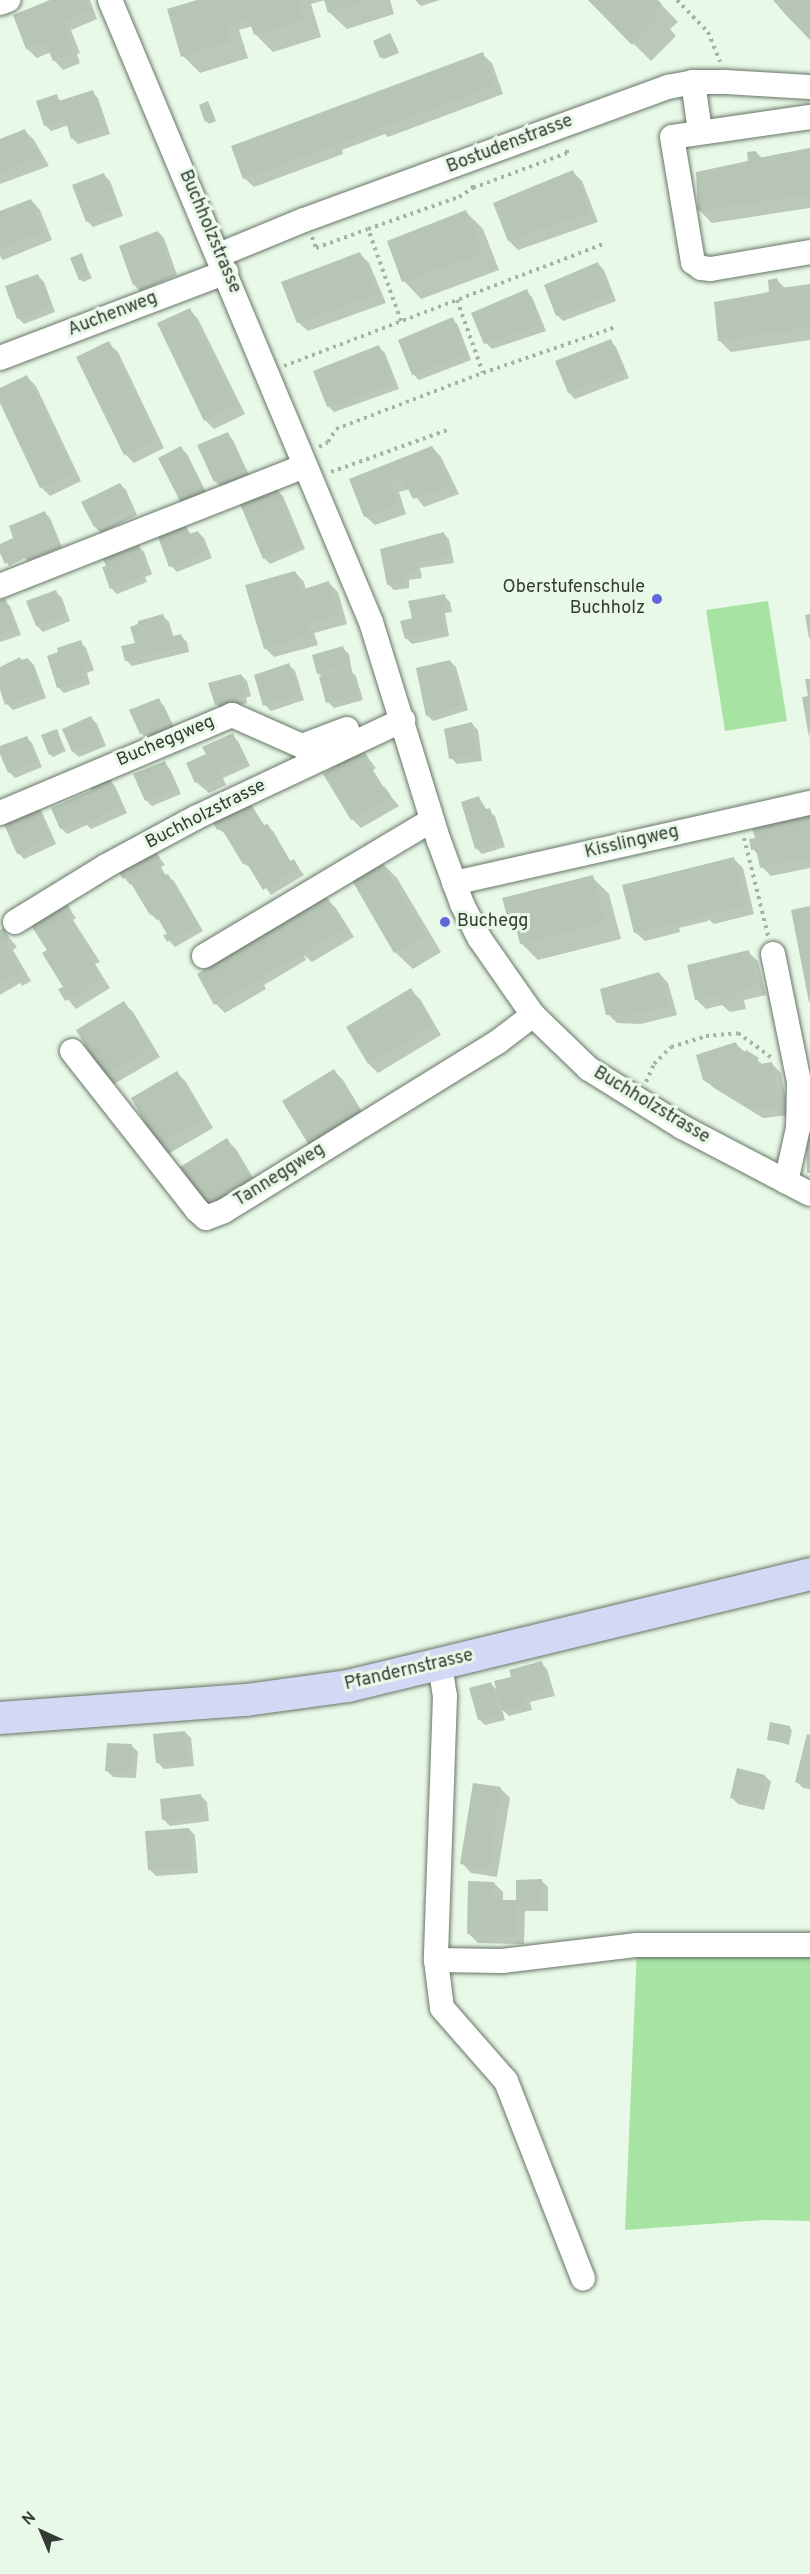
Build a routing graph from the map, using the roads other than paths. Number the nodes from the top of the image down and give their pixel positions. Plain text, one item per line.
1 (8, 0) edge
2 (110, 0) edge
3 (0, 3) edge
4 (693, 82) junction
5 (810, 87) edge
6 (810, 117) edge
7 (700, 131) junction
8 (810, 252) edge
9 (222, 264) junction
10 (0, 358) edge
11 (306, 467) junction
12 (0, 586) edge
13 (401, 713) junction
14 (810, 802) edge
15 (0, 813) edge
16 (432, 820) junction
17 (454, 883) junction
18 (15, 922) dead end
19 (773, 954) road end
20 (204, 956) dead end
21 (533, 1015) junction
22 (72, 1051) dead end
23 (786, 1182) junction
24 (810, 1194) edge
25 (810, 1574) edge
26 (440, 1665) junction
27 (0, 1718) edge
28 (810, 1945) edge
29 (436, 1960) junction
30 (583, 2278) dead end

1 - 3 street
2 - 9 street, Buchholzstrasse
4 - 5 street, Bostudenstrasse
4 - 7 street
4 - 9 street, Bostudenstrasse
6 - 7 street
7 - 8 street
9 - 10 street, Auchenweg
9 - 11 street, Buchholzstrasse
11 - 12 street
11 - 13 street, Buchholzstrasse
13 - 15 street, Bucheggweg
13 - 16 street, Buchholzstrasse
13 - 18 street, Buchholzstrasse
14 - 17 street, Kisslingweg
16 - 17 street, Buchholzstrasse
16 - 20 street
17 - 21 street, Buchholzstrasse
19 - 23 street
21 - 22 street, Tanneggweg
21 - 23 street, Buchholzstrasse
23 - 24 street, Buchholzstrasse
25 - 26 main road, Pfandernstrasse
26 - 27 main road, Pfandernstrasse
26 - 29 street
28 - 29 street
29 - 30 street

